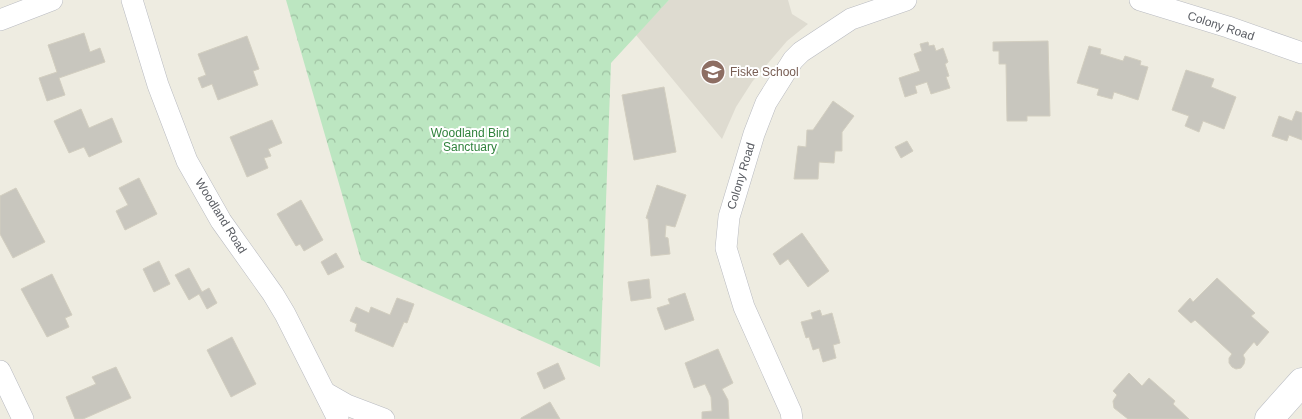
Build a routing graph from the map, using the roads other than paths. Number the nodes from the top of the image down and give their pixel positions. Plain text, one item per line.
1 (52, 0) edge
2 (132, 0) edge
3 (906, 0) edge
4 (1140, 0) edge
5 (0, 20) edge
6 (1302, 53) edge
7 (0, 371) edge
8 (1302, 382) edge
9 (326, 393) junction
10 (23, 419) edge
11 (338, 419) edge
12 (384, 419) edge
13 (792, 419) edge
14 (1269, 419) edge

1 - 5 street
2 - 9 street, Woodland Road
3 - 13 street, Colony Road
4 - 6 street, Colony Road
7 - 10 street
8 - 14 street
9 - 11 street, Woodland Road
9 - 12 street

